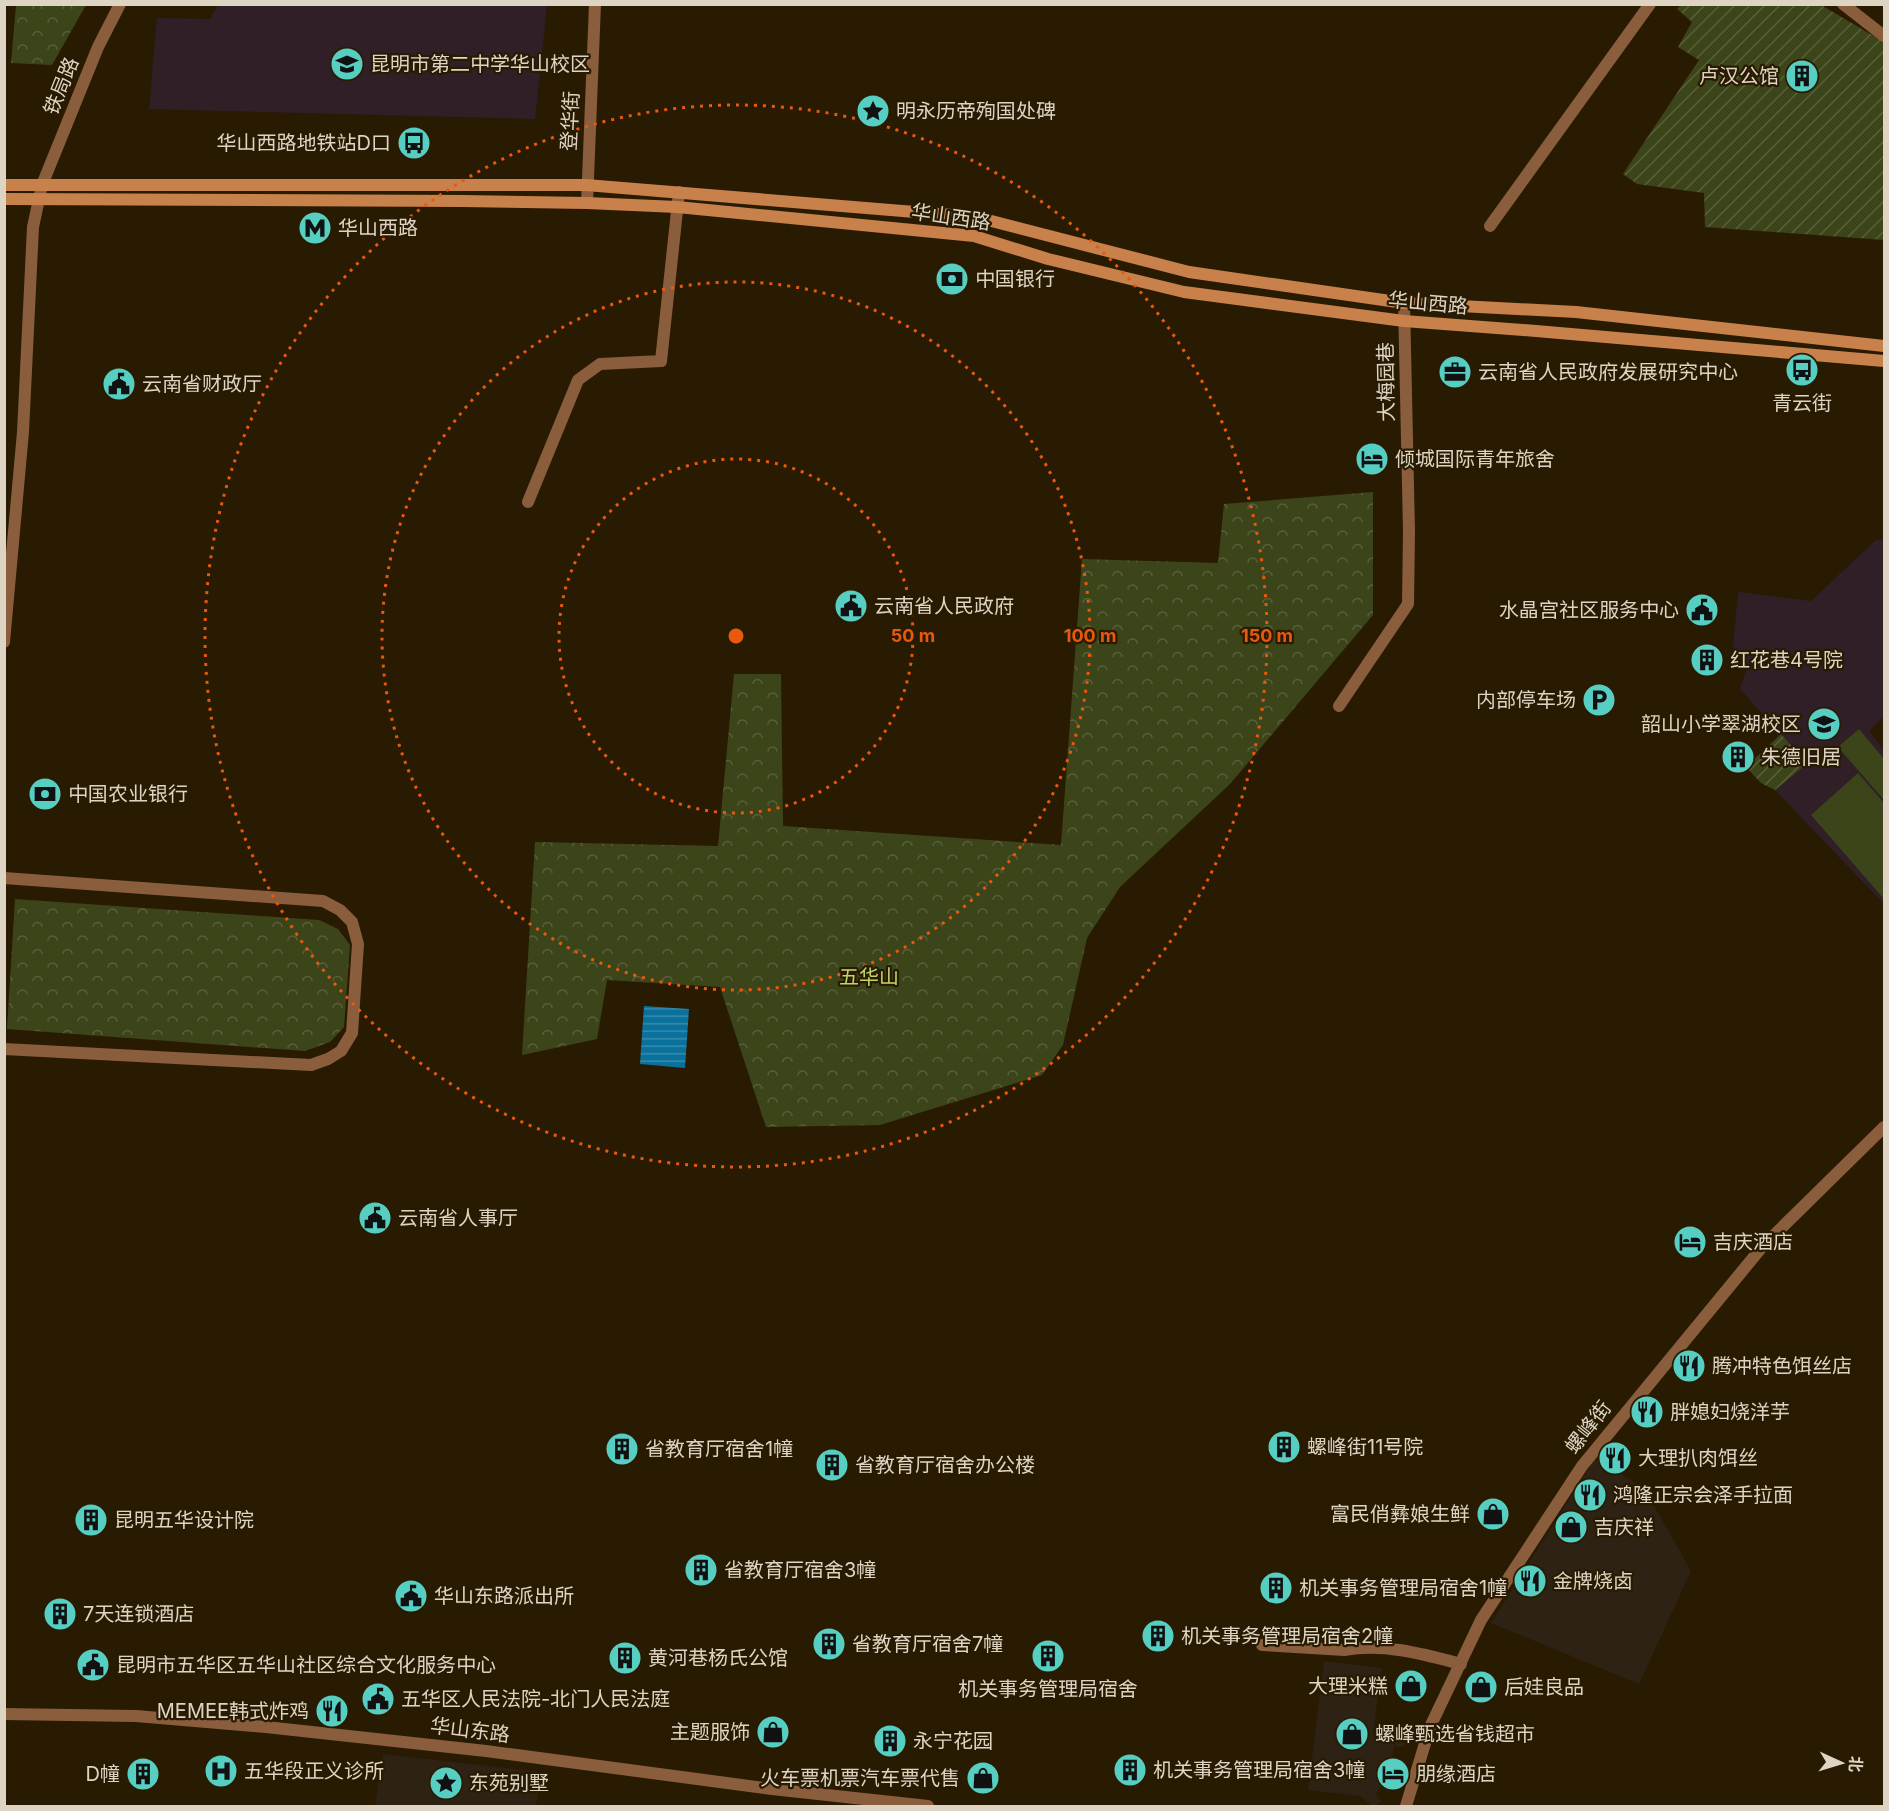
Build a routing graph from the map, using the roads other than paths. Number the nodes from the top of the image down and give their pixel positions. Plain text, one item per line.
1 (120, 4) edge
2 (595, 4) edge
3 (1650, 4) edge
4 (1843, 4) edge
5 (1884, 36) edge
6 (42, 184) junction
7 (4, 185) edge
8 (586, 185) junction
9 (679, 192) junction
10 (4, 199) edge
11 (39, 199) junction
12 (586, 203) junction
13 (677, 207) junction
14 (1490, 226) dead end
15 (1404, 303) junction
16 (1404, 321) junction
17 (1884, 346) edge
18 (1884, 362) edge
19 (528, 502) dead end
20 (4, 642) edge
21 (1339, 706) dead end
22 (4, 878) edge
23 (4, 1048) edge
24 (1884, 1127) edge
25 (1262, 1645) dead end
26 (1461, 1664) junction
27 (4, 1714) edge
28 (928, 1806) edge
29 (1406, 1806) edge

1 - 6 street, 铁局路
2 - 8 street, 登华街
3 - 14 street
4 - 5 street
6 - 7 main road, 华山西路
6 - 8 main road, 华山西路
6 - 11 street, 铁局路
8 - 9 main road, 华山西路
8 - 12 street, 登华街
9 - 13 street
9 - 15 main road, 华山西路
10 - 11 main road, 华山西路
11 - 12 main road, 华山西路
11 - 20 street, 铁局路
12 - 13 main road, 华山西路
13 - 16 main road, 华山西路
13 - 19 street
15 - 16 street, 大梅园巷
15 - 17 main road, 华山西路
16 - 18 main road, 华山西路
16 - 21 street, 大梅园巷
22 - 23 street
24 - 26 street, 螺峰街
25 - 26 street
26 - 29 street, 螺峰街
27 - 28 street, 华山东路

